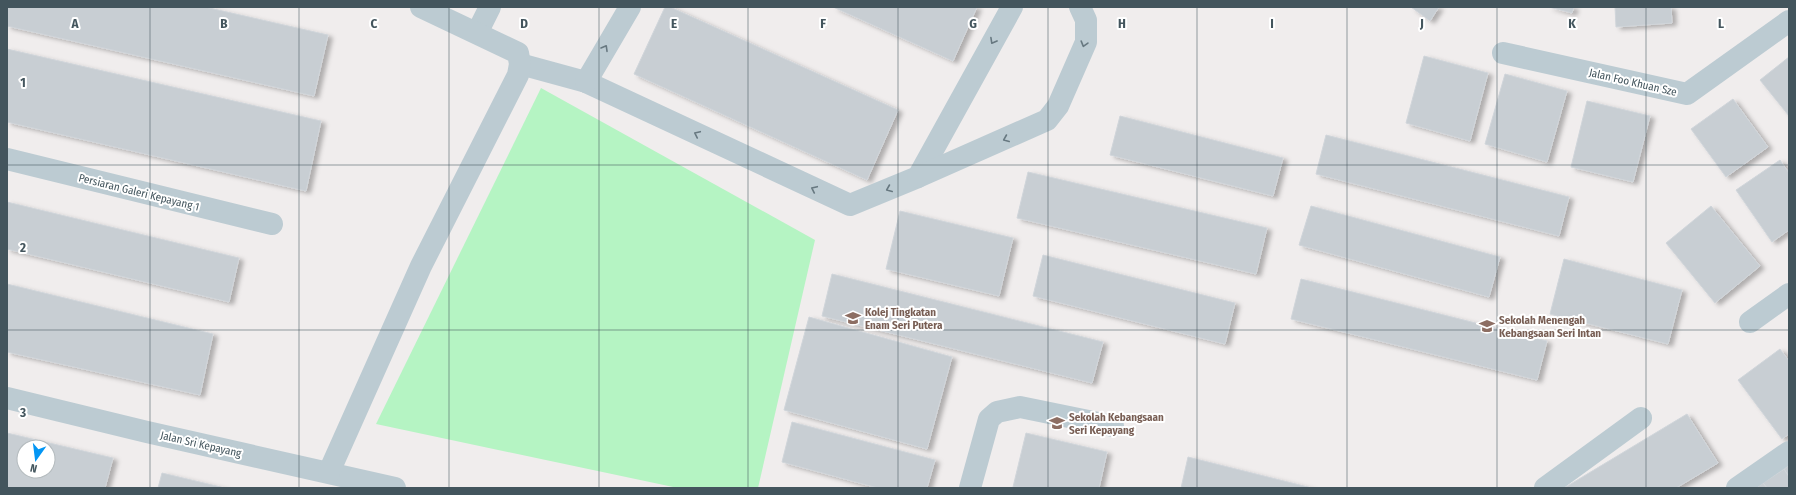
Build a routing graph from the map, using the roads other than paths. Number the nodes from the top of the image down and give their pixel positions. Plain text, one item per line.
1 (490, 7) edge
2 (630, 7) edge
3 (1012, 7) edge
4 (1080, 7) edge
5 (430, 9) edge
6 (1789, 21) edge
7 (477, 33) junction
8 (1503, 53) dead end
9 (520, 64) junction
10 (586, 82) junction
11 (7, 159) edge
12 (918, 177) junction
13 (272, 224) dead end
14 (1789, 294) edge
15 (1750, 322) dead end
16 (7, 398) edge
17 (1641, 418) dead end
18 (1114, 426) dead end
19 (1789, 452) edge
20 (329, 472) junction
21 (359, 484) edge
22 (395, 488) edge
23 (970, 488) edge
24 (1545, 488) edge
25 (1737, 488) edge

1 - 7 street
10 -> 2 street
3 -> 12 street
4 -> 12 street
5 - 7 street
6 - 8 street, Jalan Foo Khuan Sze
7 - 9 street
9 - 10 street
9 - 20 street
12 -> 10 street
11 - 13 street, Persiaran Galeri Kepayang 1
14 - 15 street
16 - 20 street, Jalan Sri Kepayang
17 - 24 street
18 - 23 street
19 - 25 street
20 - 21 street, Jalan Sri Kepayang
21 - 22 street, Jalan Sri Kepayang

